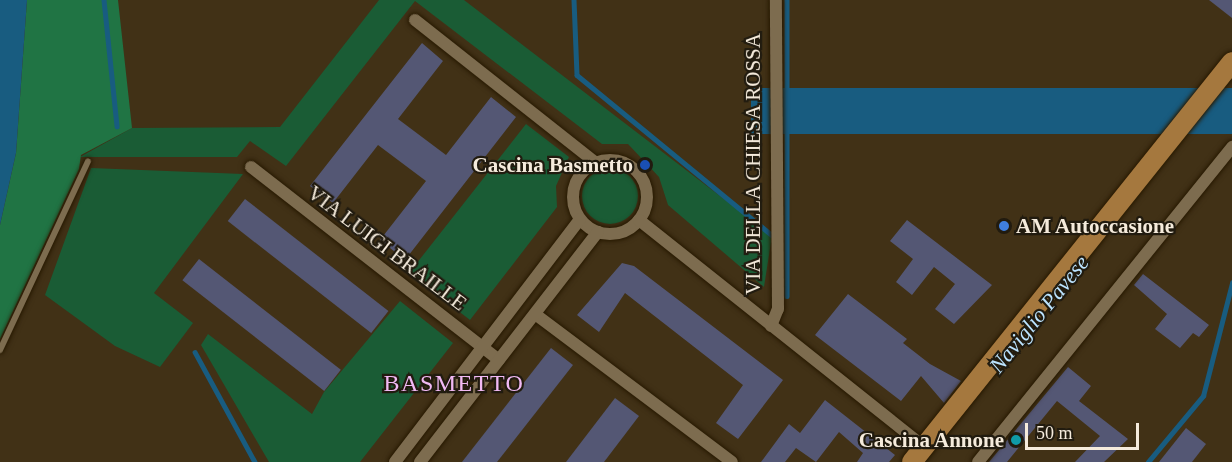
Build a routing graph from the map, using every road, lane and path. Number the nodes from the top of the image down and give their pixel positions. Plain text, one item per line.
1 (776, 0) edge
2 (415, 20) dead end
3 (1232, 62) edge
4 (1232, 147) edge
5 (88, 161) dead end
6 (595, 162) junction
7 (251, 167) dead end
8 (580, 219) junction
9 (639, 220) junction
10 (598, 232) junction
11 (535, 314) junction
12 (771, 326) junction
13 (483, 347) junction
14 (0, 350) edge
15 (499, 360) junction
16 (918, 454) edge
17 (395, 462) edge
18 (420, 462) edge
19 (732, 462) edge
20 (978, 462) edge

1 - 12 street, VIA DELLA CHIESA ROSSA
2 - 6 street
3 - 16 main road
4 - 20 street
5 - 14 lane
6 - 8 street
6 - 9 street
7 - 13 street, VIA LUIGI BRAILLE
8 - 10 street
8 - 13 street
9 - 10 street
9 - 12 street
10 - 11 street
11 - 15 street
11 - 19 street
12 - 16 street
13 - 15 street, VIA LUIGI BRAILLE
13 - 17 street
15 - 18 street

